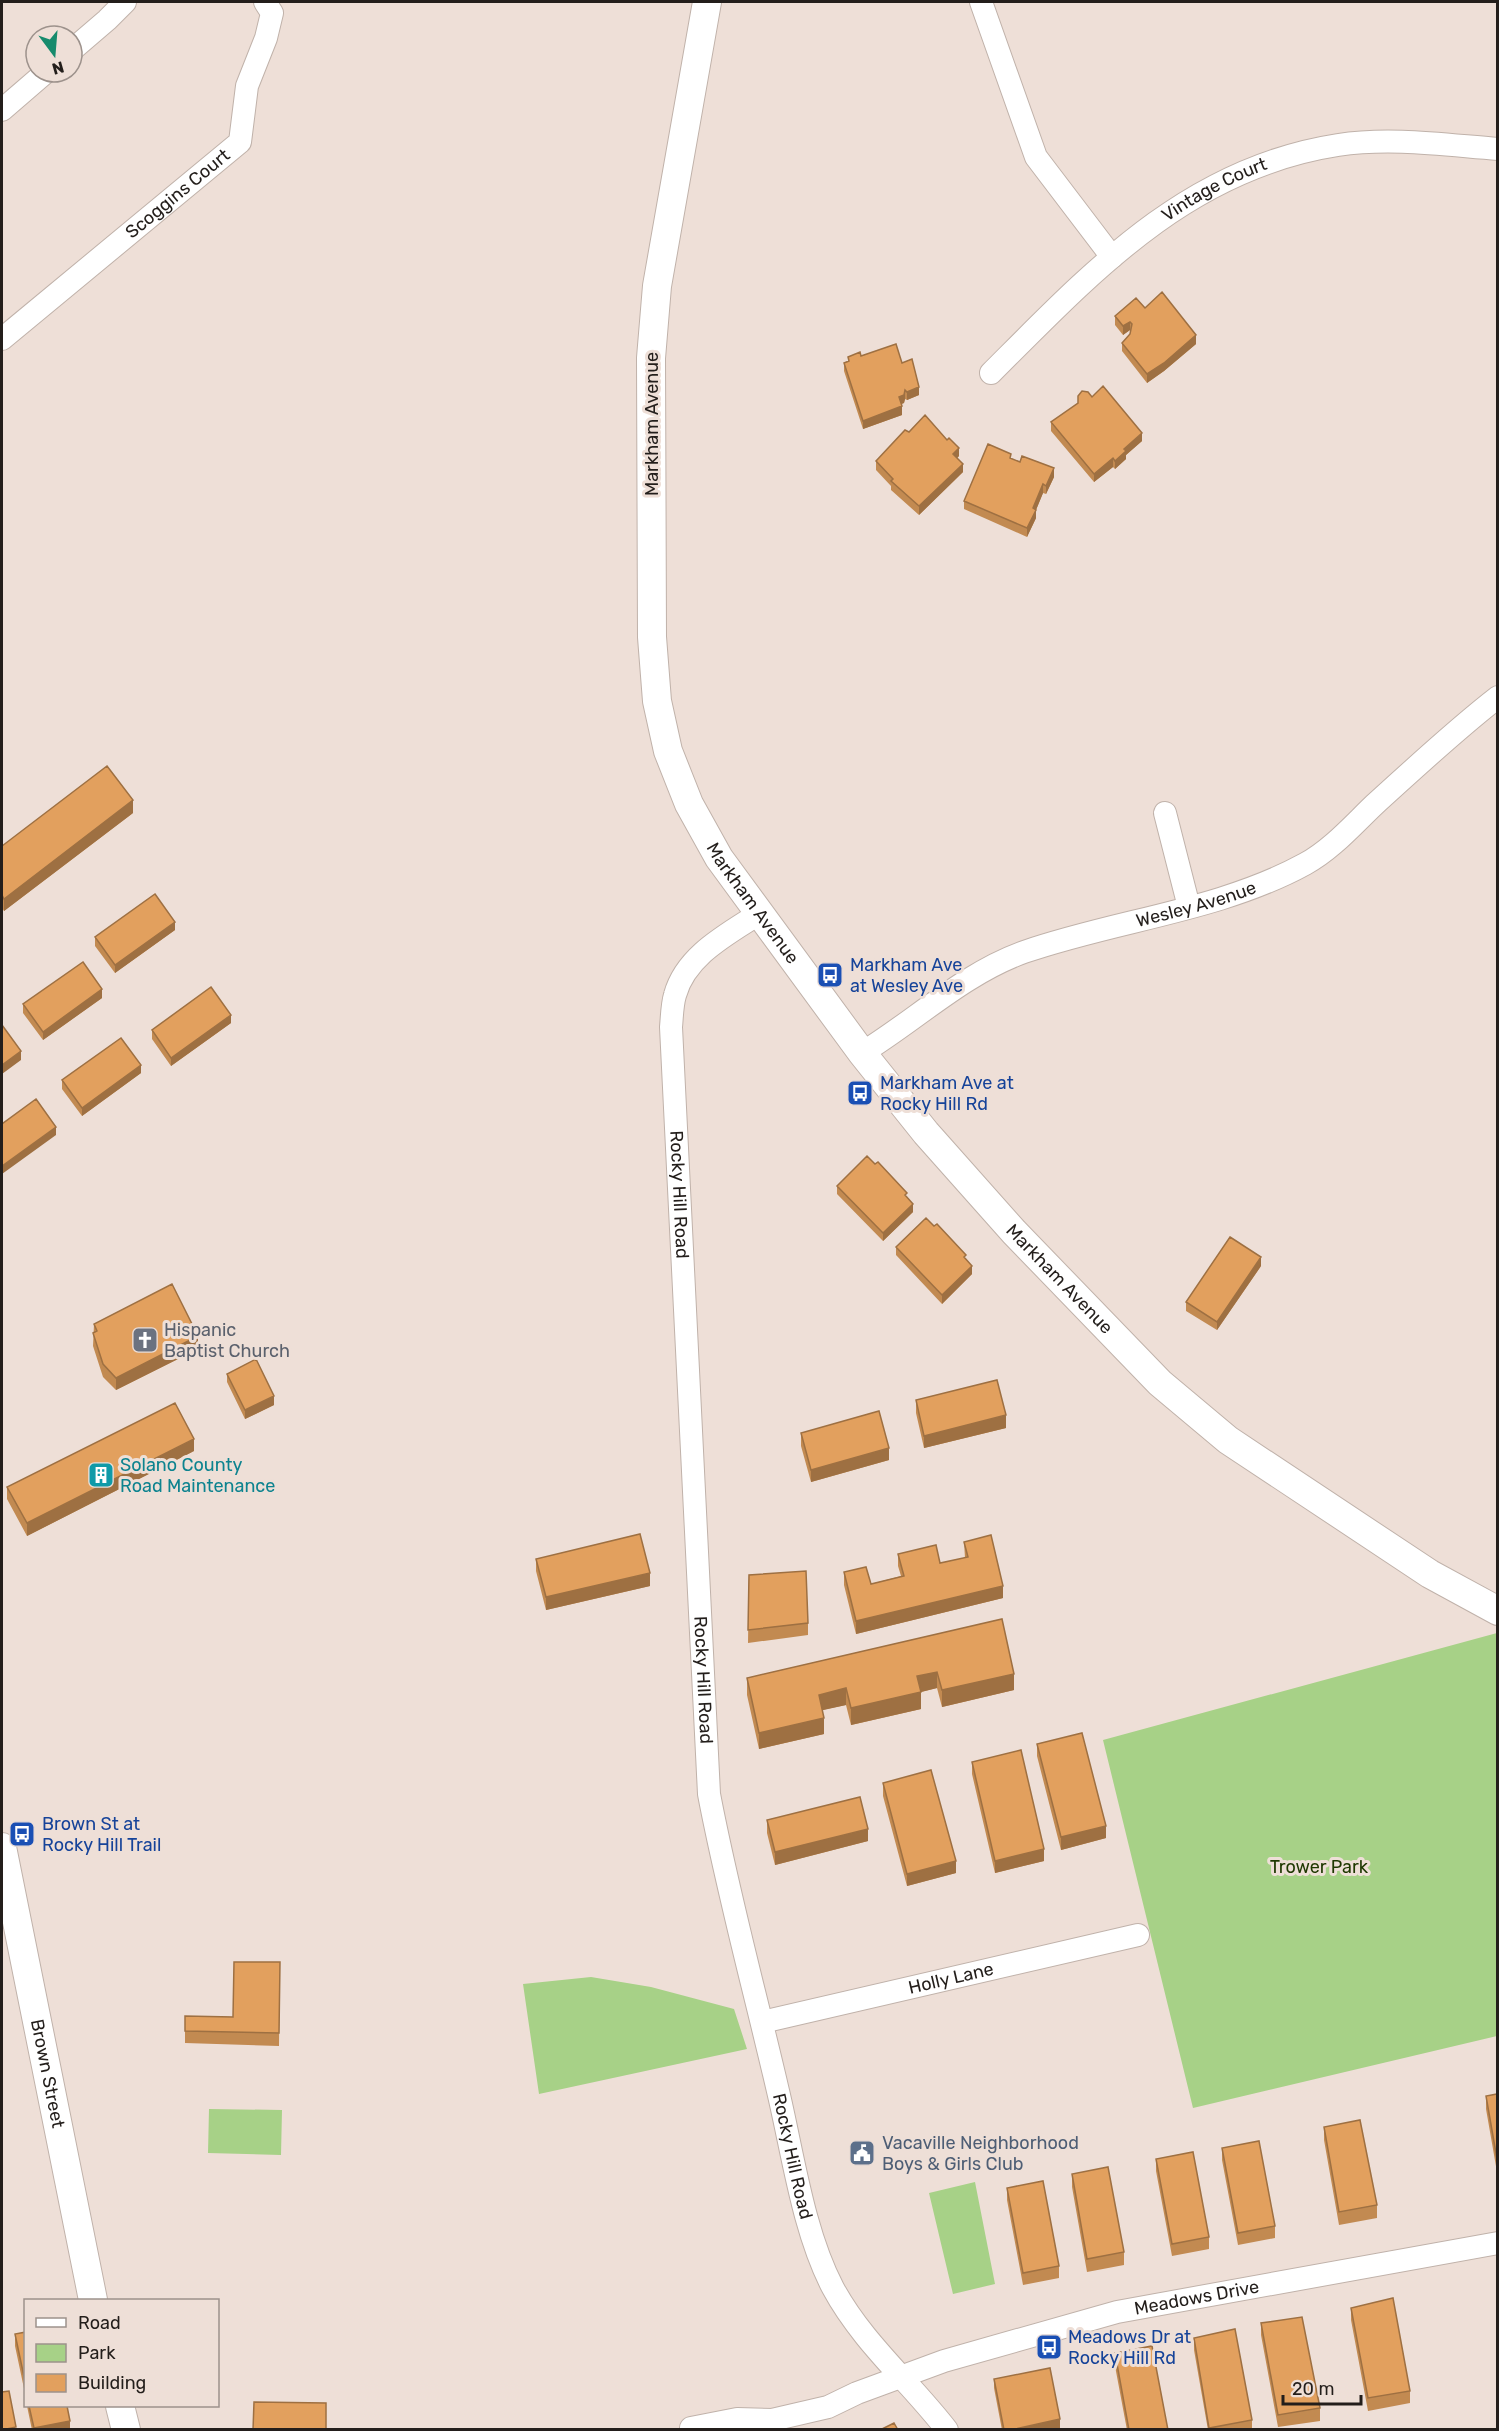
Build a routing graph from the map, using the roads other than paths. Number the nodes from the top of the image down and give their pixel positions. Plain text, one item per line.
1 (125, 2) edge
2 (265, 2) edge
3 (707, 2) edge
4 (981, 2) edge
5 (84, 40) edge
6 (32, 84) edge
7 (2, 110) edge
8 (1497, 149) edge
9 (1112, 257) junction
10 (2, 339) edge
11 (991, 373) dead end
12 (1497, 697) edge
13 (1165, 813) dead end
14 (1189, 907) junction
15 (760, 913) junction
16 (862, 1053) junction
17 (1497, 1611) edge
18 (2, 1847) edge
19 (1138, 1935) dead end
20 (762, 2022) junction
21 (1497, 2243) edge
22 (93, 2299) edge
23 (902, 2377) junction
24 (120, 2407) edge
25 (691, 2428) dead end
26 (126, 2430) edge
27 (947, 2430) edge

1 - 5 street
2 - 10 street, Scoggins Court
3 - 15 street, Markham Avenue
4 - 9 street
6 - 7 street
8 - 9 street, Vintage Court
9 - 11 street, Vintage Court
12 - 14 street, Wesley Avenue
13 - 14 street
14 - 16 street, Wesley Avenue
15 - 16 street, Markham Avenue
15 - 20 street, Rocky Hill Road
16 - 17 street, Markham Avenue
18 - 22 street, Brown Street
19 - 20 street, Holly Lane
20 - 23 street, Rocky Hill Road
21 - 23 street, Meadows Drive
23 - 25 street, Meadows Drive
23 - 27 street, Rocky Hill Road
24 - 26 street

